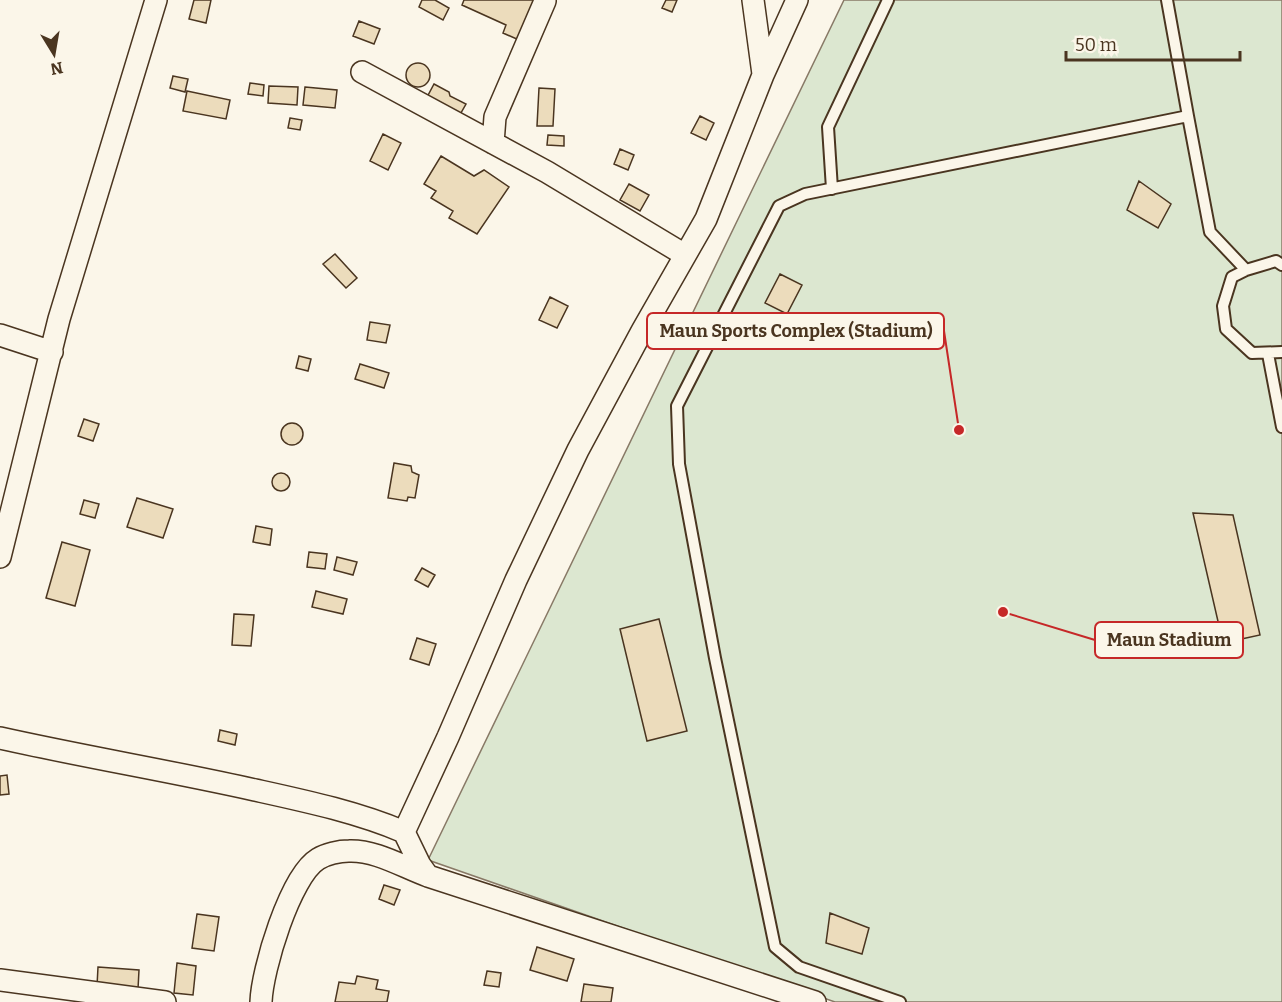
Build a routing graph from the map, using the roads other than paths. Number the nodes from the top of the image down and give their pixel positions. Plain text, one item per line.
1 (156, 0) edge
2 (753, 0) edge
3 (797, 0) edge
4 (888, 0) edge
5 (1167, 0) edge
6 (545, 2) dead end
7 (362, 72) dead end
8 (764, 75) junction
9 (1188, 116) junction
10 (493, 143) junction
11 (832, 189) junction
12 (685, 255) junction
13 (1282, 265) edge
14 (1245, 270) junction
15 (0, 335) edge
16 (52, 352) junction
17 (1282, 352) edge
18 (1268, 354) junction
19 (1282, 427) edge
20 (0, 557) edge
21 (0, 738) edge
22 (404, 832) junction
23 (428, 876) junction
24 (0, 980) edge
25 (165, 1002) edge
26 (261, 1002) edge
27 (815, 1002) edge
28 (900, 1002) edge

1 - 16 street
2 - 8 street
3 - 8 street
4 - 11 lane
5 - 9 lane
6 - 10 street
7 - 10 street
8 - 12 street
9 - 11 lane
9 - 14 lane
10 - 12 street
11 - 28 lane
12 - 22 street
13 - 14 lane
14 - 18 lane
15 - 16 street
16 - 20 street
17 - 18 lane
18 - 19 lane
21 - 22 street
22 - 23 street
23 - 26 street
23 - 27 street
24 - 25 street

